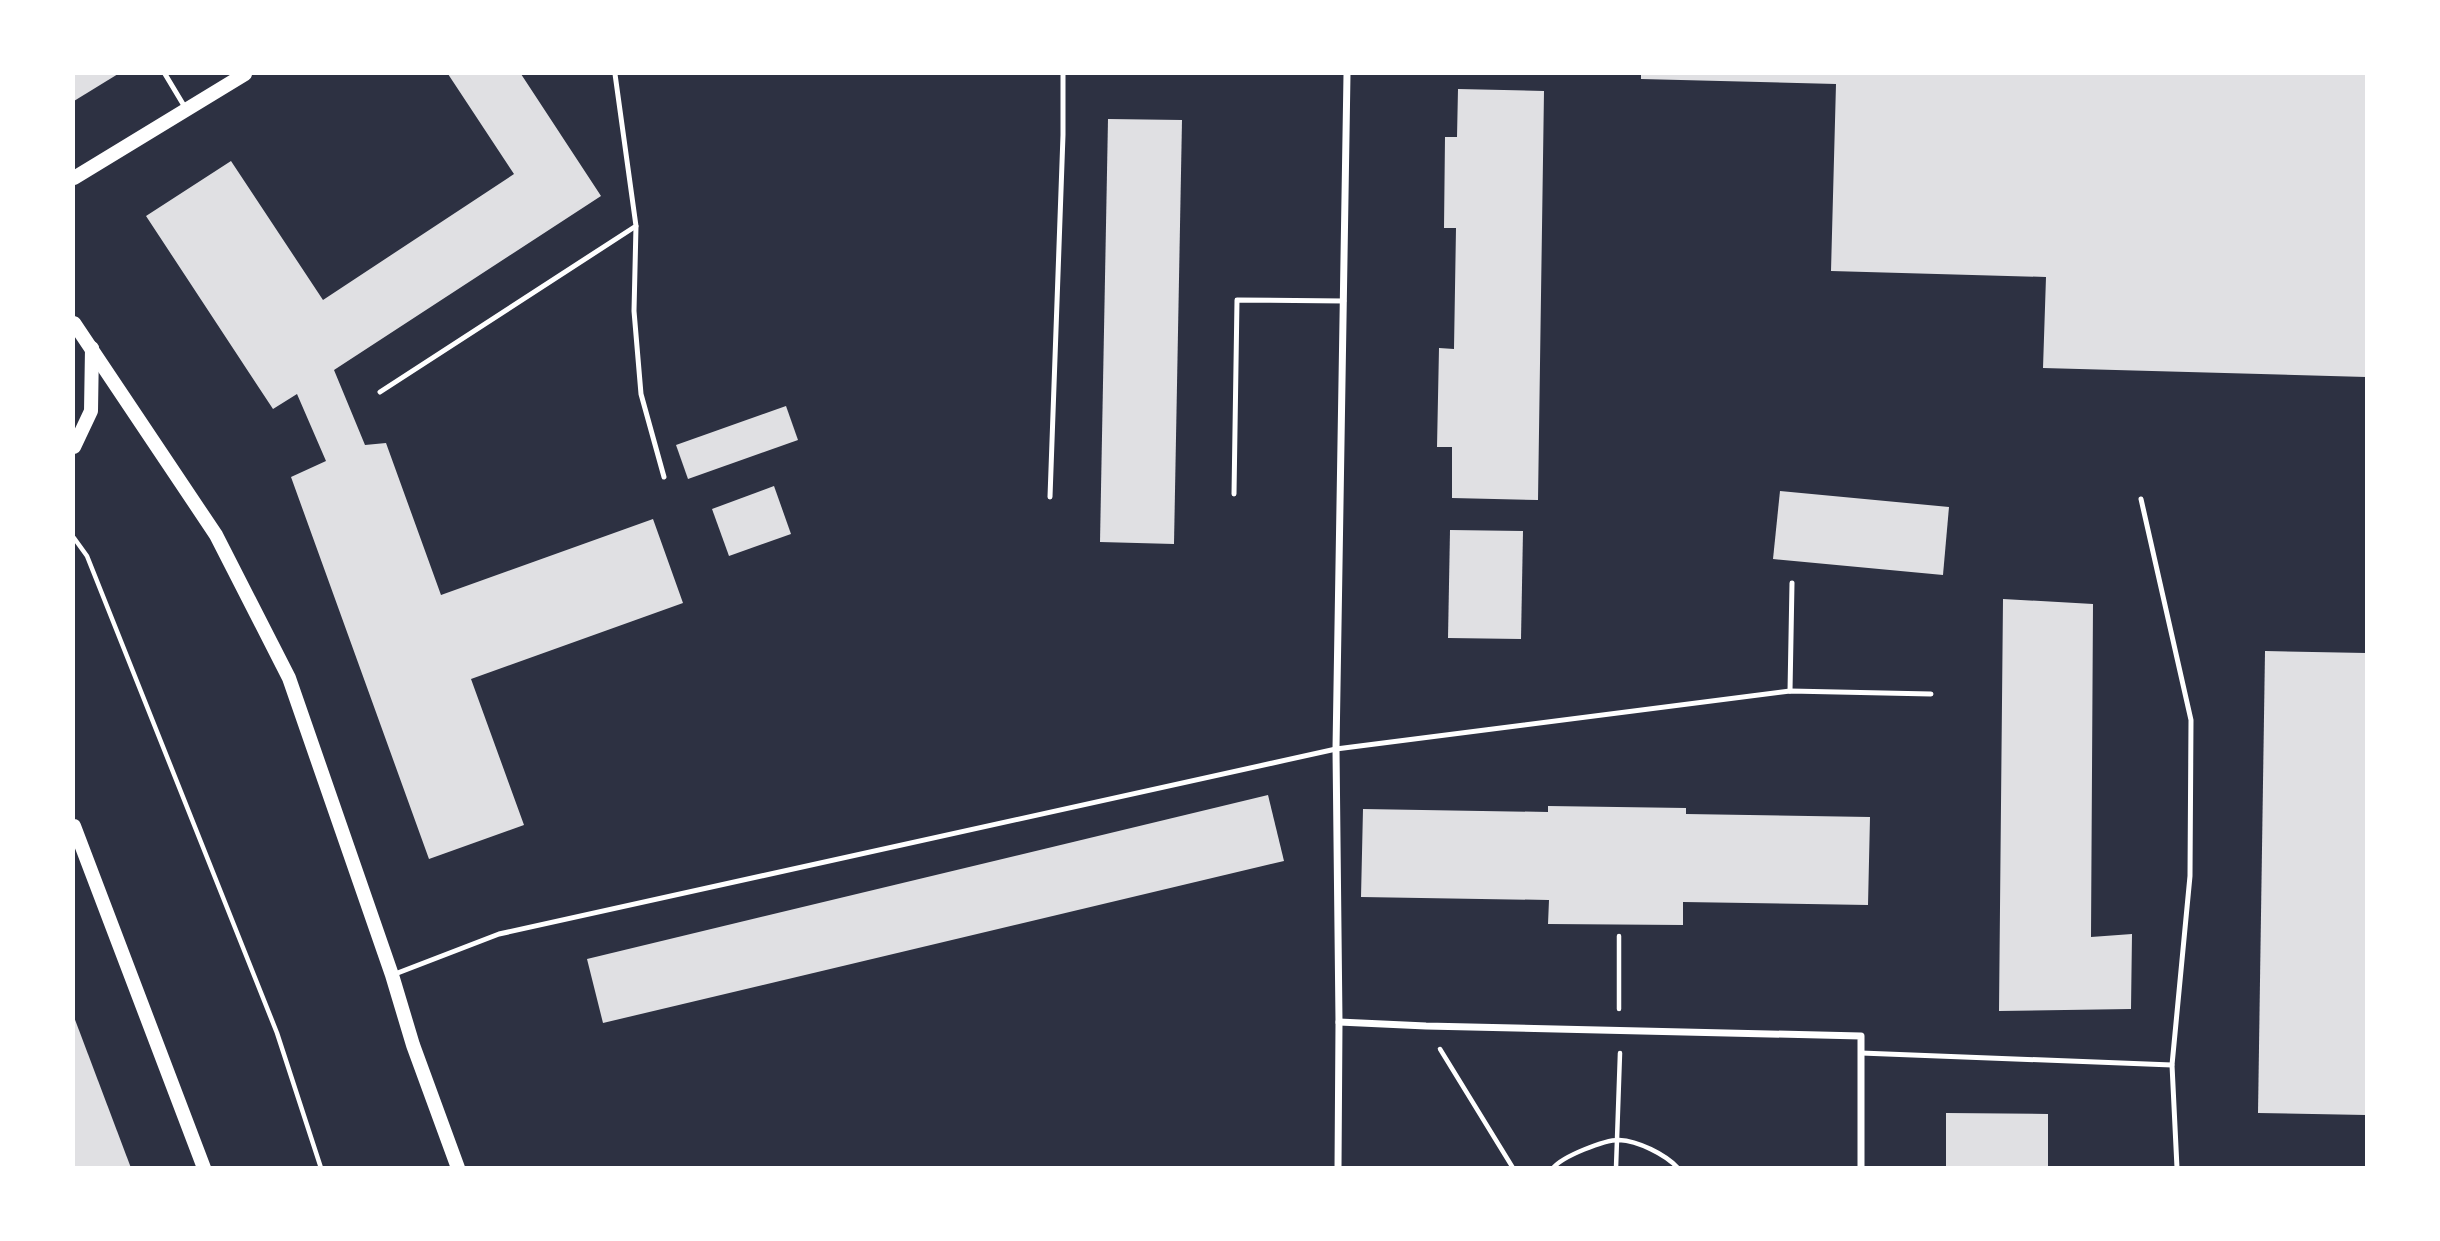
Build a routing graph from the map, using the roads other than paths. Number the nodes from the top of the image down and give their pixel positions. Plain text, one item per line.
1 (165, 74) edge
2 (245, 74) edge
3 (615, 74) edge
4 (1063, 74) edge
5 (1347, 74) edge
6 (186, 109) junction
7 (74, 178) edge
8 (636, 226) junction
9 (1344, 301) junction
10 (74, 323) edge
11 (92, 348) junction
12 (380, 392) dead end
13 (74, 447) edge
14 (664, 477) dead end
15 (1234, 494) dead end
16 (1050, 497) dead end
17 (2141, 499) dead end
18 (1792, 583) dead end
19 (1790, 691) junction
20 (1931, 694) dead end
21 (1336, 750) junction
22 (74, 826) edge
23 (392, 975) junction
24 (1339, 1022) junction
25 (1861, 1053) junction
26 (2172, 1065) junction
27 (204, 1167) edge
28 (458, 1167) edge
29 (1338, 1167) edge
30 (1861, 1167) edge
31 (2178, 1167) edge

1 - 6 lane
2 - 6 main road
3 - 8 lane
4 - 16 lane
5 - 9 street
6 - 7 main road
8 - 12 lane
8 - 14 lane
9 - 15 lane
9 - 21 street
10 - 11 main road
11 - 13 main road
11 - 23 main road
17 - 26 lane
18 - 19 lane
19 - 20 lane
19 - 21 lane
21 - 23 lane
21 - 24 street
22 - 27 main road
23 - 28 main road
24 - 25 street
24 - 29 street
25 - 26 lane
25 - 30 street
26 - 31 lane

